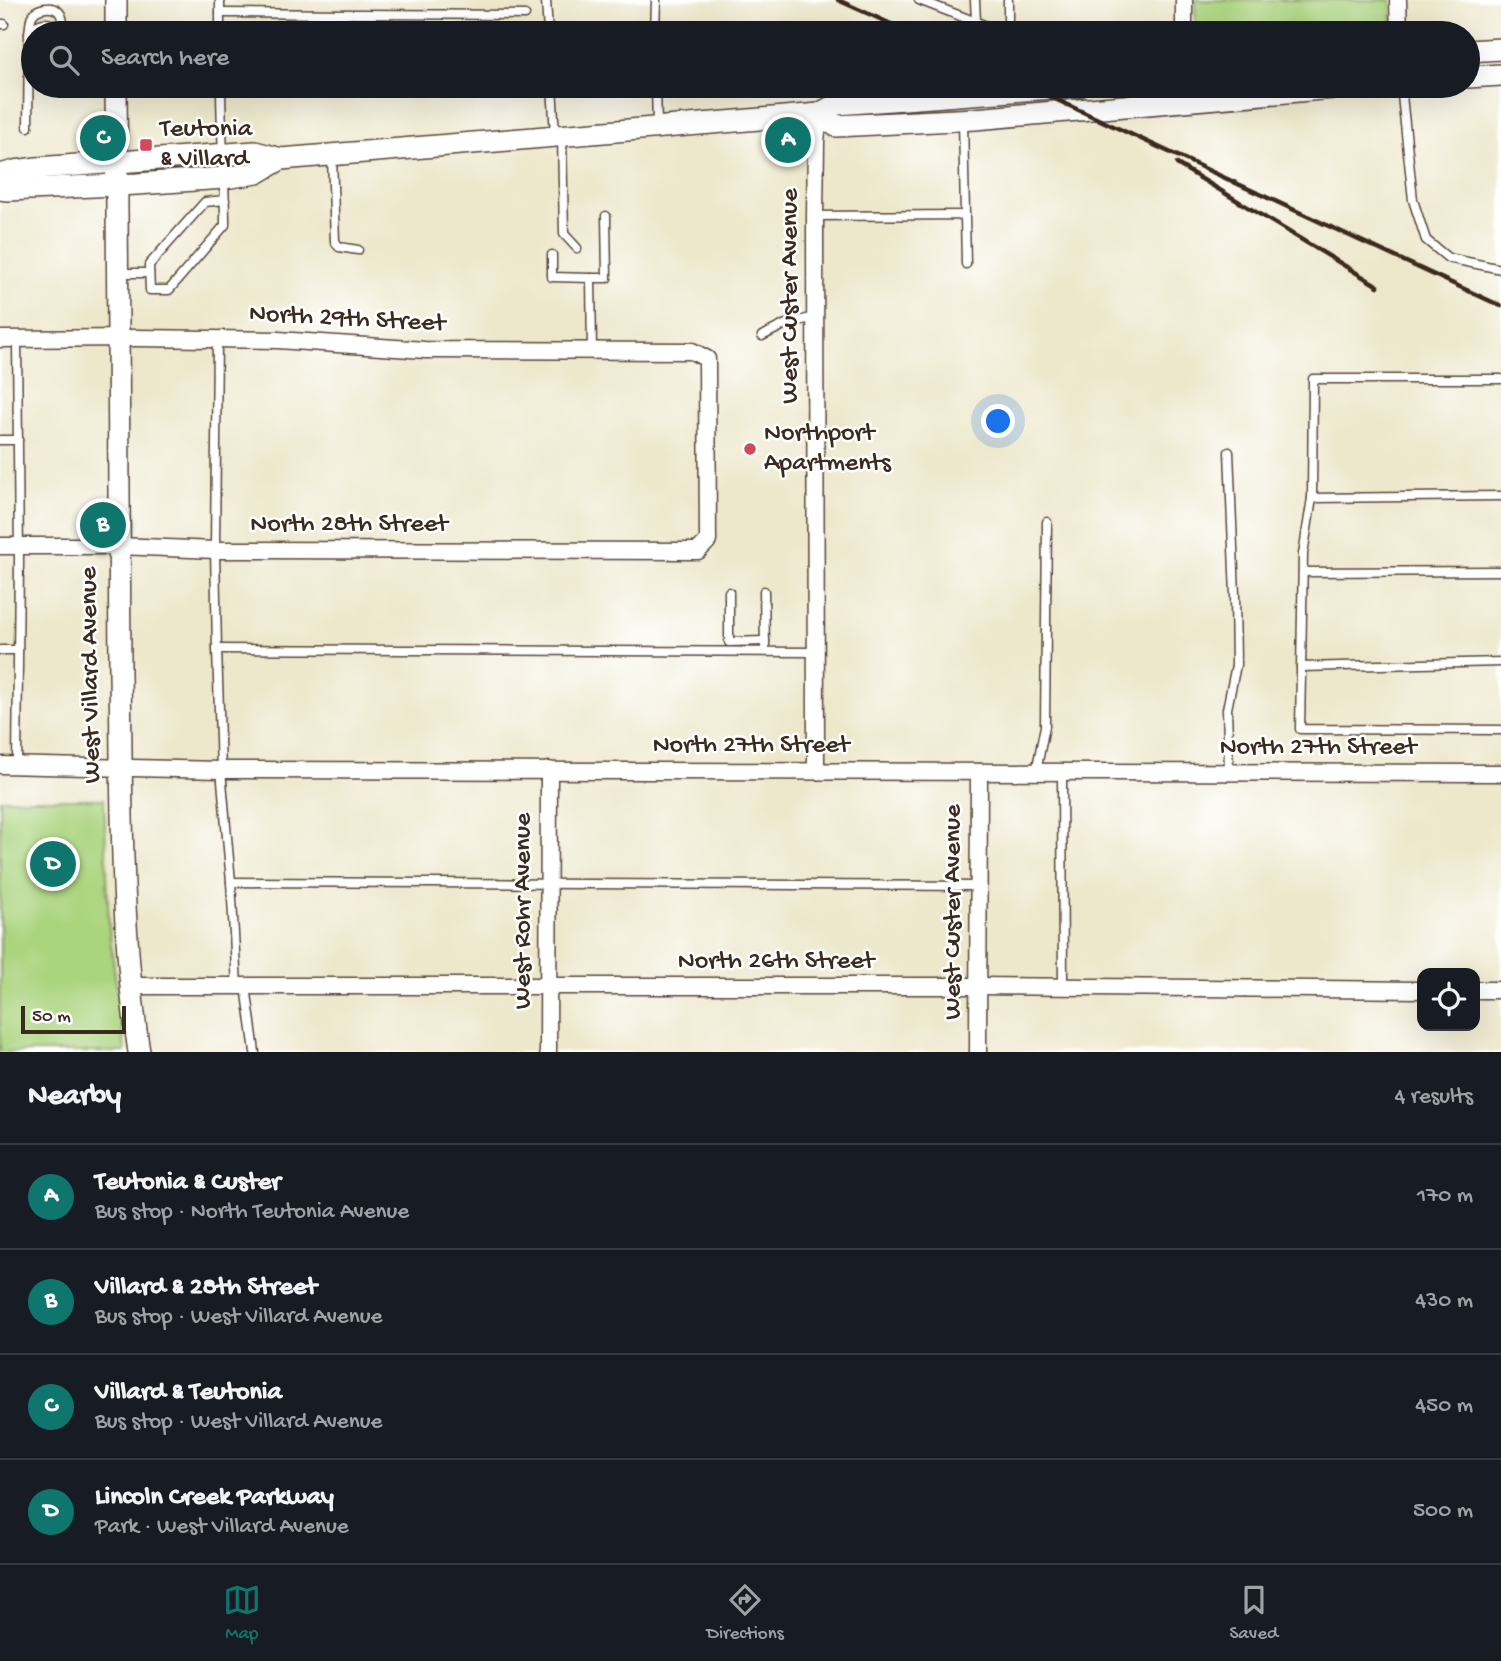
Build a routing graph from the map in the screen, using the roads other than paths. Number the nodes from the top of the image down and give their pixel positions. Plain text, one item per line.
1 (117, 0) edge
2 (220, 0) edge
3 (546, 0) edge
4 (656, 0) edge
5 (919, 0) edge
6 (975, 0) edge
7 (1008, 0) edge
8 (1184, 0) edge
9 (1398, 0) edge
10 (220, 13) junction
11 (525, 15) dead end
12 (31, 21) edge
13 (62, 21) edge
14 (116, 21) edge
15 (220, 21) edge
16 (547, 21) edge
17 (655, 21) edge
18 (973, 21) edge
19 (976, 21) edge
20 (1007, 21) edge
21 (1184, 21) edge
22 (1399, 21) edge
23 (1501, 48) edge
24 (1480, 50) edge
25 (1501, 75) edge
26 (1480, 76) edge
27 (28, 98) edge
28 (116, 98) edge
29 (221, 98) edge
30 (553, 98) edge
31 (656, 98) edge
32 (919, 98) edge
33 (972, 98) edge
34 (1146, 98) edge
35 (1402, 98) edge
36 (819, 114) junction
37 (969, 120) junction
38 (28, 127) dead end
39 (657, 128) junction
40 (558, 136) junction
41 (222, 153) junction
42 (332, 155) junction
43 (282, 159) junction
44 (117, 161) junction
45 (0, 175) edge
46 (224, 178) junction
47 (118, 185) junction
48 (0, 189) edge
49 (225, 200) junction
50 (965, 215) junction
51 (606, 216) dead end
52 (815, 216) junction
53 (577, 248) dead end
54 (358, 250) dead end
55 (552, 255) dead end
56 (966, 264) dead end
57 (1501, 269) edge
58 (149, 272) junction
59 (118, 273) junction
60 (592, 278) junction
61 (815, 317) junction
62 (762, 336) dead end
63 (118, 338) junction
64 (8, 339) edge
65 (217, 339) junction
66 (592, 351) junction
67 (1501, 379) edge
68 (0, 440) edge
69 (18, 440) junction
70 (1229, 452) dead end
71 (1501, 496) edge
72 (1312, 498) junction
73 (1048, 522) dead end
74 (0, 546) edge
75 (19, 546) junction
76 (119, 546) junction
77 (215, 550) junction
78 (698, 551) joint
79 (1501, 571) edge
80 (1303, 572) junction
81 (764, 591) dead end
82 (729, 592) dead end
83 (729, 642) junction
84 (765, 642) junction
85 (217, 649) junction
86 (0, 650) edge
87 (18, 650) junction
88 (729, 652) junction
89 (765, 652) junction
90 (816, 652) junction
91 (1501, 662) edge
92 (1301, 667) junction
93 (1501, 730) edge
94 (0, 765) edge
95 (17, 765) junction
96 (121, 767) junction
97 (221, 770) junction
98 (549, 770) junction
99 (816, 771) junction
100 (979, 772) junction
101 (1035, 772) junction
102 (1062, 772) junction
103 (1229, 772) junction
104 (1501, 773) edge
105 (231, 882) junction
106 (548, 884) junction
107 (978, 886) junction
108 (130, 986) junction
109 (242, 986) junction
110 (549, 986) junction
111 (978, 986) junction
112 (1063, 987) junction
113 (1417, 990) edge
114 (1480, 990) edge
115 (1501, 990) edge
116 (139, 1052) edge
117 (255, 1052) edge
118 (548, 1052) edge
119 (978, 1052) edge

1 - 14 main road
2 - 10 lane
3 - 16 lane
4 - 17 lane
5 - 18 lane
6 - 19 lane
7 - 20 lane
8 - 21 street
9 - 22 street
10 - 11 lane
10 - 15 lane
12 - 13 lane
23 - 24 main road
25 - 26 main road
27 - 38 lane
28 - 44 main road, West Villard Avenue
29 - 41 lane
30 - 40 lane
31 - 39 lane
32 - 36 main road
33 - 37 lane
34 - 37 main road
35 - 57 lane
36 - 37 main road
36 - 39 main road
36 - 52 street, West Custer Avenue
37 - 50 lane
39 - 40 main road
40 - 42 main road
40 - 53 lane
41 - 43 main road
41 - 44 main road
41 - 46 lane
42 - 43 main road
42 - 54 lane
43 - 46 main road
44 - 45 main road
44 - 47 main road, West Villard Avenue
46 - 47 main road
46 - 49 lane
47 - 48 main road
47 - 59 main road, West Villard Avenue
49 - 58 lane
49 - 58 lane
50 - 52 lane
50 - 56 lane
51 - 60 lane
52 - 61 street, West Custer Avenue
55 - 60 lane
58 - 59 lane
59 - 63 main road, West Villard Avenue
60 - 66 lane
61 - 62 lane
61 - 90 street, West Custer Avenue
63 - 64 street, North 29th Street
63 - 65 street, North 29th Street
63 - 76 main road, West Villard Avenue
64 - 69 lane
65 - 66 street, North 29th Street
65 - 77 lane
66 - 78 street, North 29th Street
67 - 72 lane
68 - 69 lane
69 - 75 lane
70 - 103 lane
71 - 72 lane
72 - 80 lane
73 - 101 lane
74 - 75 street, North 28th Street
75 - 76 street, North 28th Street
75 - 87 lane
76 - 77 street, North 28th Street
76 - 96 main road, West Villard Avenue
77 - 78 street, North 28th Street
77 - 85 lane
79 - 80 lane
80 - 92 lane
81 - 84 lane
82 - 83 lane
83 - 84 lane
83 - 88 lane
84 - 89 lane
85 - 88 lane
85 - 97 lane
86 - 87 lane
87 - 95 lane
88 - 89 lane
89 - 90 lane
90 - 99 street, West Custer Avenue
91 - 92 lane
92 - 93 lane
94 - 95 street, North 27th Street
95 - 96 street, North 27th Street
96 - 97 street, North 27th Street
96 - 108 main road, West Villard Avenue
97 - 98 street, North 27th Street
97 - 105 lane
98 - 99 street, North 27th Street
98 - 106 street, West Rohr Avenue
99 - 100 street, North 27th Street
100 - 101 street, North 27th Street
100 - 107 street, West Custer Avenue
101 - 102 street, North 27th Street
102 - 103 street, North 27th Street
102 - 112 lane
103 - 104 street, North 27th Street
105 - 106 lane
105 - 109 lane
106 - 107 lane
106 - 110 street, West Rohr Avenue
107 - 111 street, West Custer Avenue
108 - 109 street, North 26th Street
108 - 116 main road, West Villard Avenue
109 - 110 street, North 26th Street
109 - 117 lane
110 - 111 street, North 26th Street
110 - 118 street, West Rohr Avenue
111 - 112 street, North 26th Street
111 - 119 street, West Custer Avenue
112 - 113 street, North 26th Street
114 - 115 street

